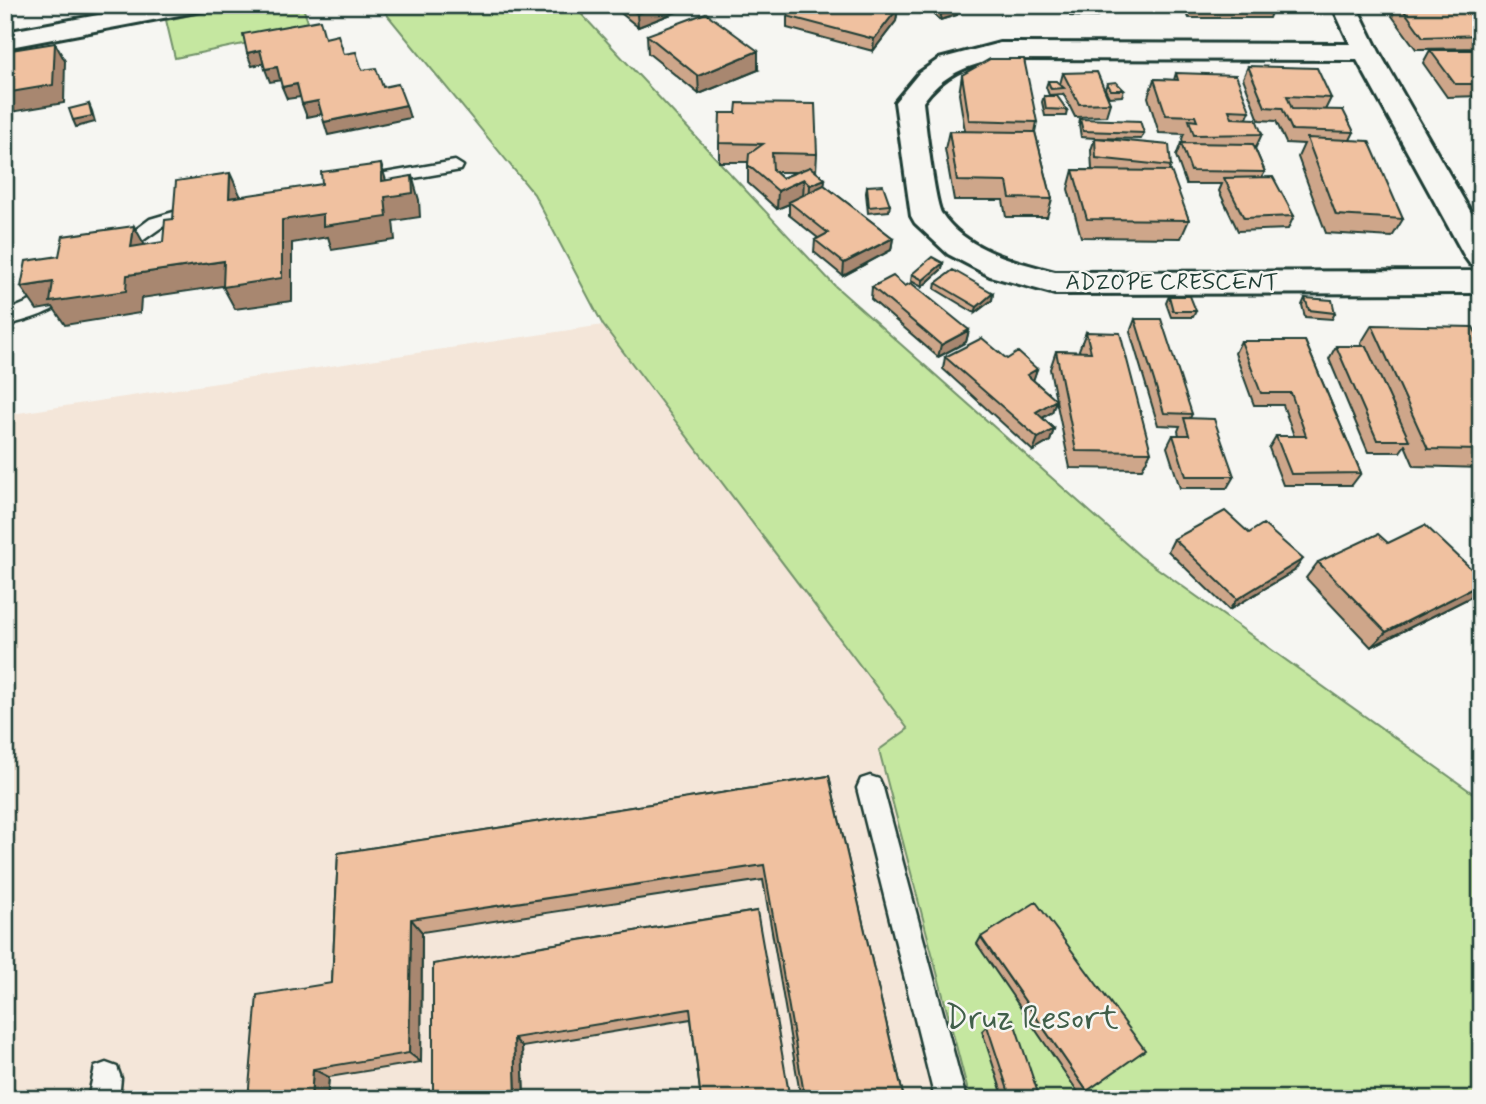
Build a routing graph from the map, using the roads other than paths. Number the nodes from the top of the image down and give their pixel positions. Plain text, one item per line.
1 (195, 5) edge
2 (1345, 5) edge
3 (5, 40) edge
4 (1366, 52) junction
5 (455, 166) dead end
6 (333, 187) edge
7 (225, 205) edge
8 (1481, 257) edge
9 (96, 267) edge
10 (1481, 282) edge
11 (75, 283) edge
12 (5, 319) edge
13 (870, 788) dead end
14 (951, 1099) edge

1 - 3 street
2 - 4 street
4 - 8 street
4 - 10 street, ADZOPE CRESCENT
5 - 6 lane
7 - 9 lane
11 - 12 lane
13 - 14 lane

